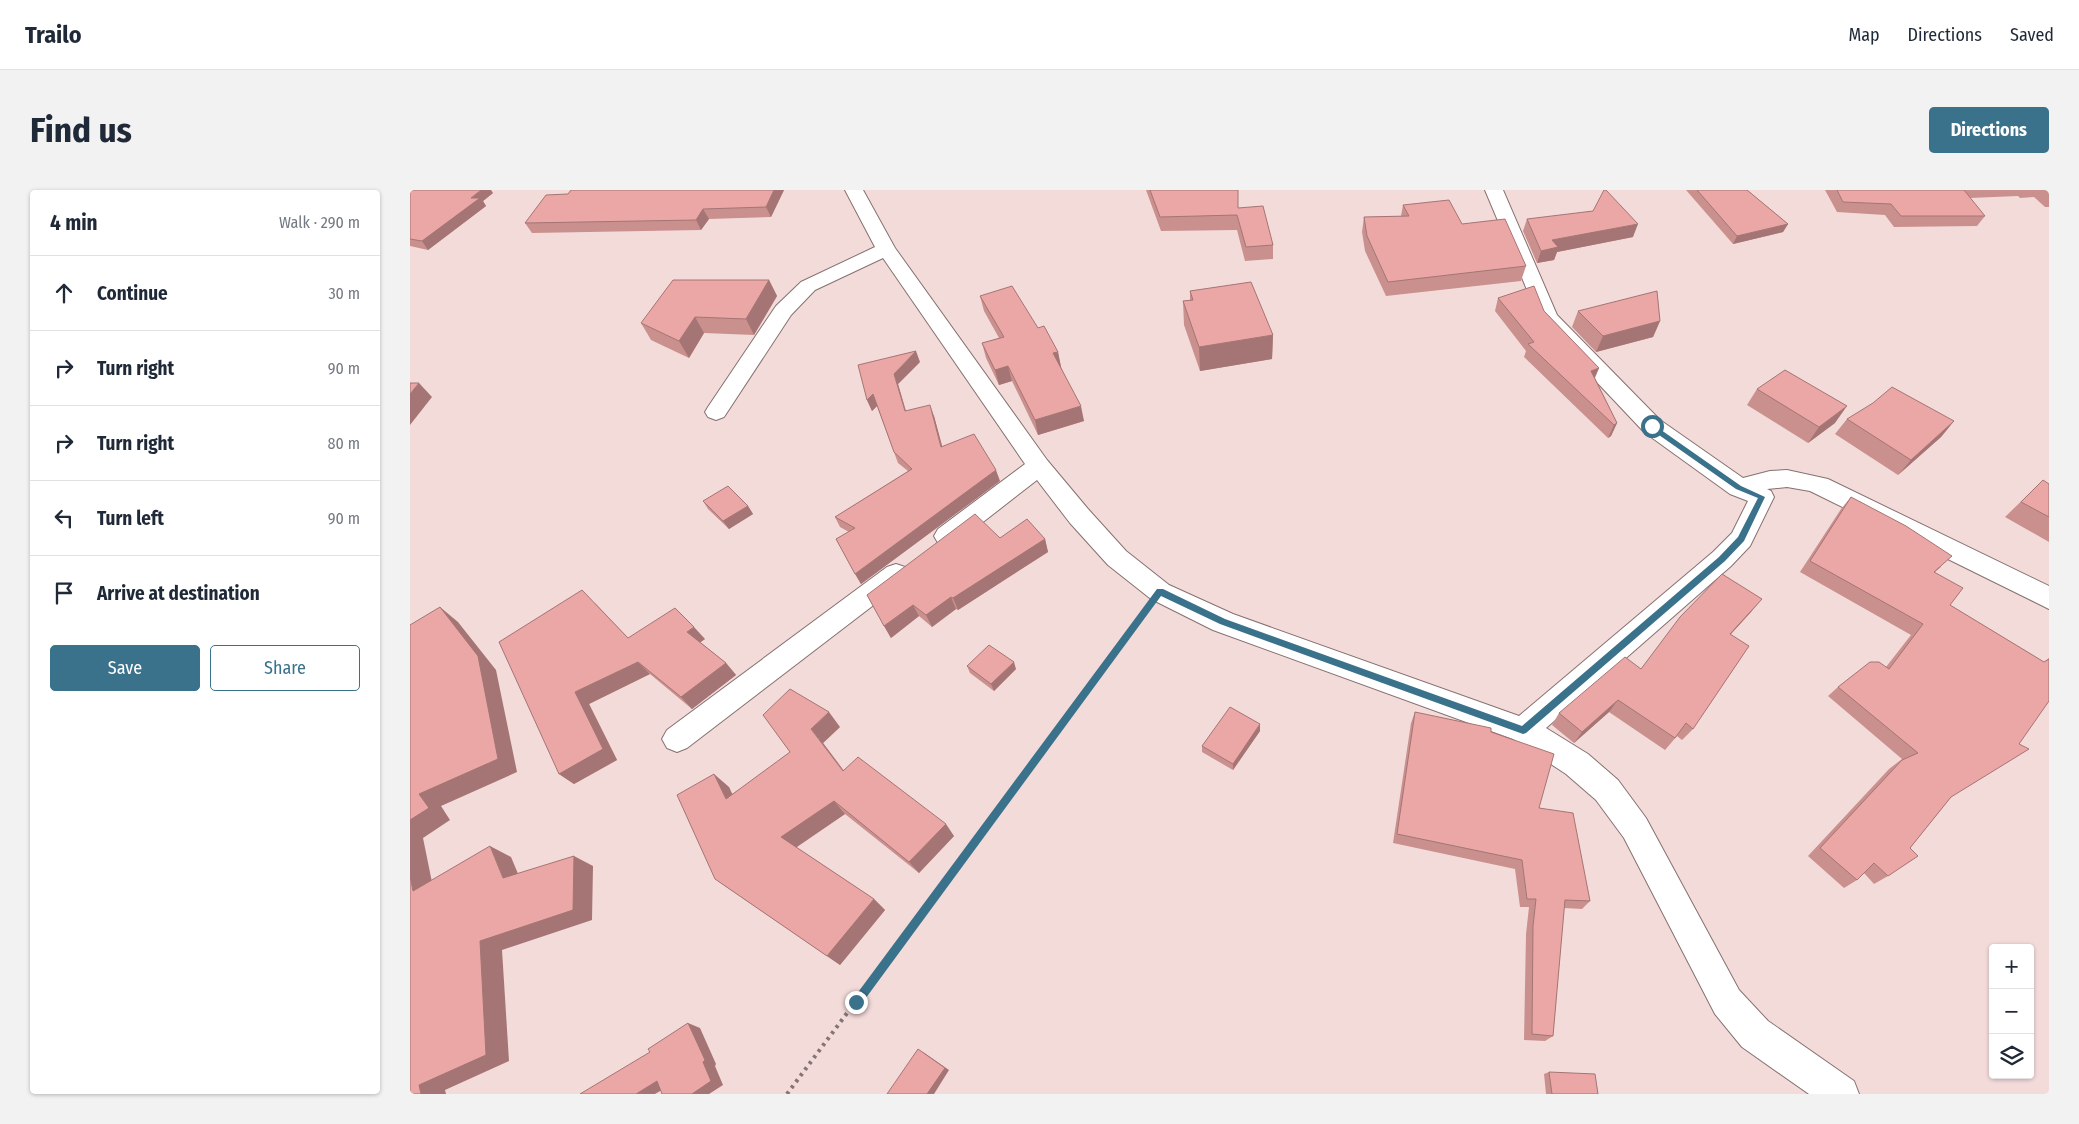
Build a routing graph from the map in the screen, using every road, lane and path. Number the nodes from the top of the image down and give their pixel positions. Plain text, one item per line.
1 (854, 190) edge
2 (1494, 190) edge
3 (886, 249) junction
4 (716, 412) dead end
5 (1039, 466) junction
6 (1739, 488) junction
7 (1160, 592) junction
8 (2049, 598) edge
9 (1523, 730) junction
10 (677, 739) dead end
11 (787, 1094) edge
12 (1841, 1094) edge

1 - 3 street
2 - 6 street
3 - 4 street
3 - 5 street
5 - 7 street
5 - 10 street
6 - 8 street
6 - 9 street
7 - 9 street
7 - 11 path
9 - 12 street

